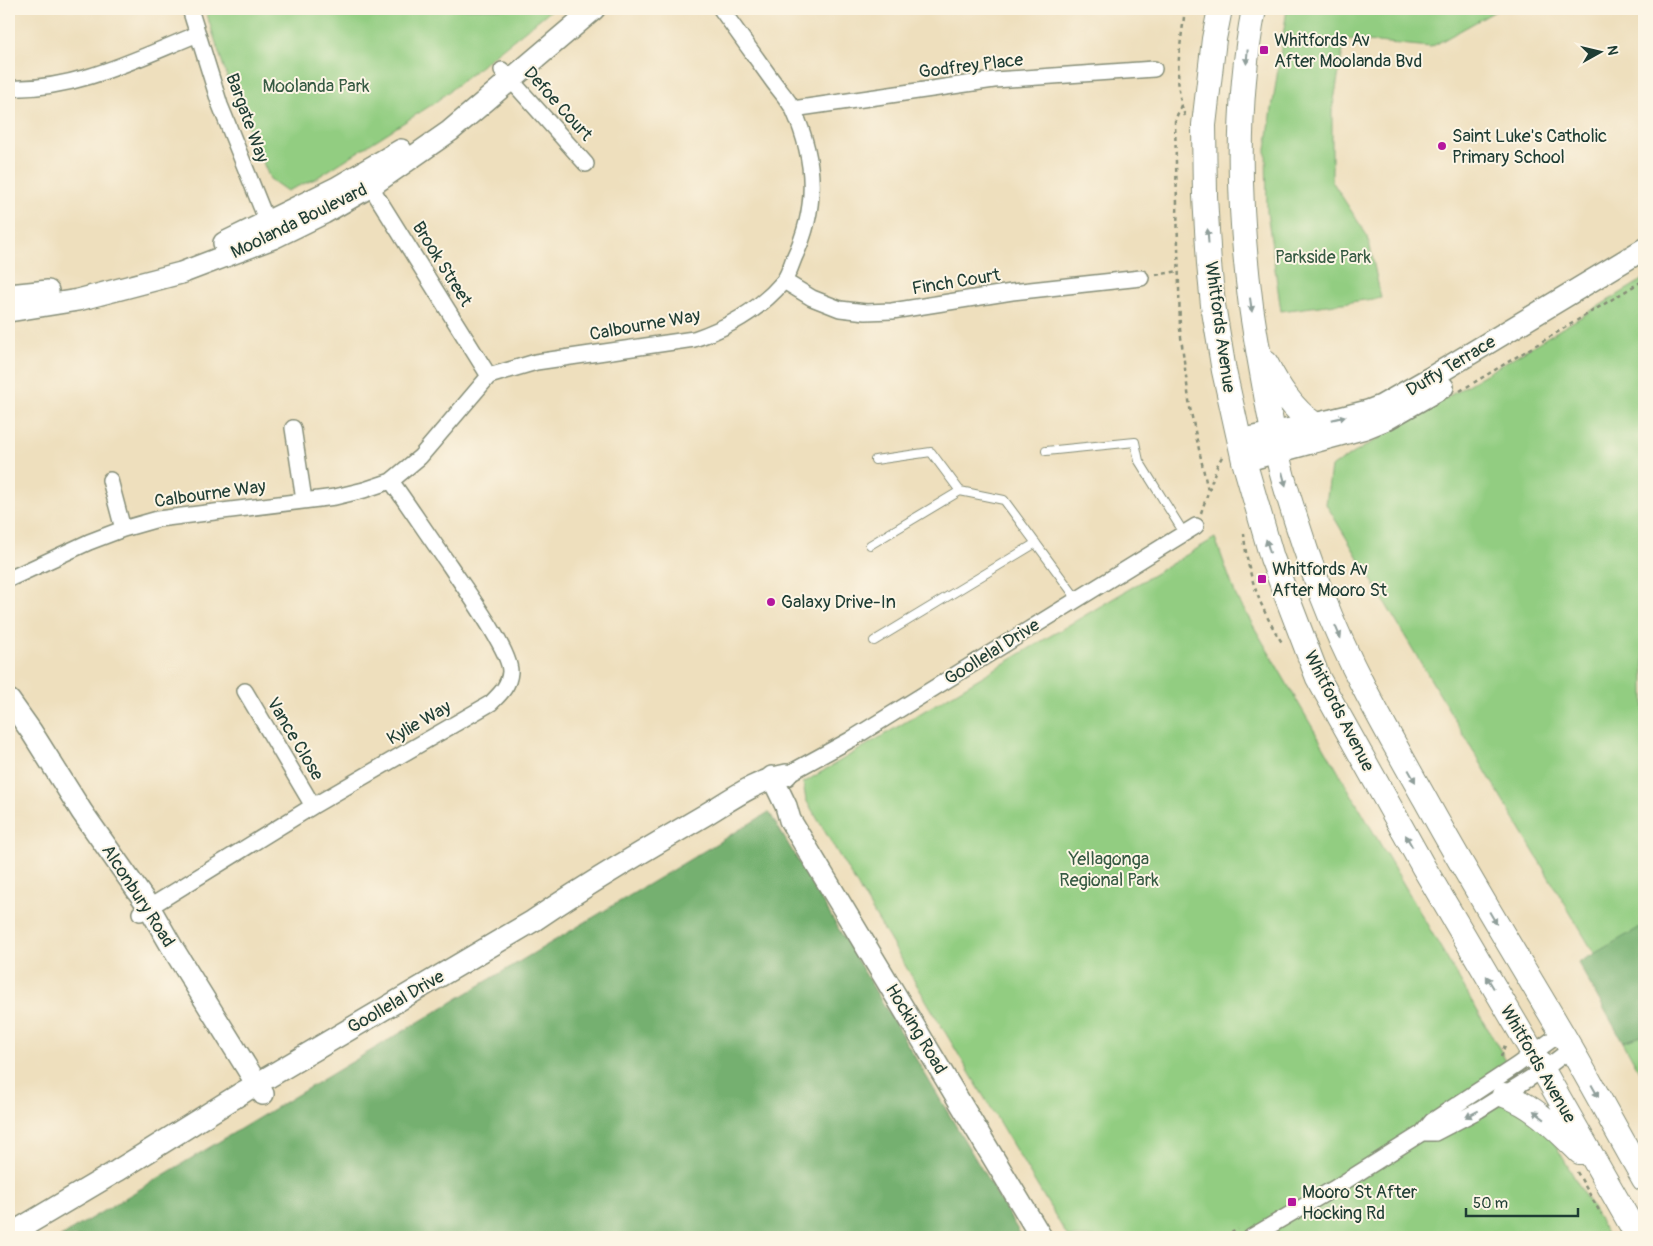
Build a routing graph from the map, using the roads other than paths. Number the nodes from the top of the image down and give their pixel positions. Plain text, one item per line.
1 (190, 9) edge
2 (574, 9) edge
3 (594, 9) edge
4 (721, 9) edge
5 (1210, 9) edge
6 (1220, 9) edge
7 (1254, 9) edge
8 (198, 34) junction
9 (1214, 39) junction
10 (1154, 69) dead end
11 (507, 74) junction
12 (9, 88) edge
13 (793, 109) junction
14 (586, 164) dead end
15 (367, 180) junction
16 (270, 230) junction
17 (1644, 249) edge
18 (1644, 266) edge
19 (1141, 278) road end
20 (784, 281) junction
21 (9, 296) edge
22 (9, 311) edge
23 (1257, 346) junction
24 (489, 376) junction
25 (1314, 424) junction
26 (293, 428) dead end
27 (1274, 443) junction
28 (1236, 450) junction
29 (1046, 451) dead end
30 (875, 460) dead end
31 (110, 480) dead end
32 (391, 481) junction
33 (960, 491) junction
34 (304, 500) junction
35 (123, 529) junction
36 (1190, 529) joint
37 (1036, 543) junction
38 (870, 545) dead end
39 (9, 579) edge
40 (1077, 599) junction
41 (874, 641) dead end
42 (245, 691) dead end
43 (9, 700) edge
44 (9, 718) edge
45 (772, 783) junction
46 (313, 806) junction
47 (144, 910) junction
48 (1566, 1041) junction
49 (1538, 1062) junction
50 (254, 1093) junction
51 (1504, 1095) junction
52 (1422, 1133) junction
53 (1600, 1172) junction
54 (1644, 1179) edge
55 (1246, 1232) edge
56 (9, 1235) edge
57 (30, 1237) edge
58 (1041, 1237) edge
59 (1638, 1237) edge

1 - 8 street, Bargate Way
2 - 11 street, Moolanda Boulevard
3 - 11 street, Moolanda Boulevard
4 - 13 street, Calbourne Way
5 - 9 main road
6 - 9 main road, Whitfords Avenue
7 -> 23 main road, Whitfords Avenue
8 - 12 street
8 - 16 street, Bargate Way
28 -> 9 main road, Whitfords Avenue
10 - 13 street, Godfrey Place
11 - 14 street, Defoe Court
11 - 15 street, Moolanda Boulevard
13 - 20 street, Calbourne Way
15 - 16 street, Moolanda Boulevard
15 - 24 street, Brook Street
16 - 21 street, Moolanda Boulevard
16 - 22 street, Moolanda Boulevard
25 -> 17 street, Duffy Terrace
18 - 27 street, Duffy Terrace
19 - 20 street, Finch Court
20 - 24 street, Calbourne Way
23 - 25 main road
23 - 27 main road, Whitfords Avenue
24 - 32 street, Calbourne Way
25 - 27 street, Duffy Terrace
26 - 34 street
27 - 28 street, Duffy Terrace
27 -> 48 main road, Whitfords Avenue
49 -> 28 main road, Whitfords Avenue
29 - 36 lane
30 - 33 lane
31 - 35 street
32 - 34 street, Calbourne Way
32 - 46 street, Kylie Way
33 - 37 lane
33 - 38 lane
34 - 35 street, Calbourne Way
35 - 39 street, Calbourne Way
36 - 40 street, Goollelal Drive
37 - 40 lane
37 - 41 lane
40 - 45 street, Goollelal Drive
42 - 46 street, Vance Close
43 - 47 street, Alconbury Road
44 - 47 street, Alconbury Road
45 - 50 street, Goollelal Drive
45 - 58 street, Hocking Road
46 - 47 street, Kylie Way
47 - 50 street, Alconbury Road
48 - 49 street
48 -> 54 main road, Whitfords Avenue
49 - 51 street
49 - 52 street
49 - 53 main road, Whitfords Avenue
50 - 56 street, Goollelal Drive
50 - 57 street, Goollelal Drive
51 -> 52 street
53 -> 51 main road
52 - 55 street
53 - 59 main road, Whitfords Avenue

